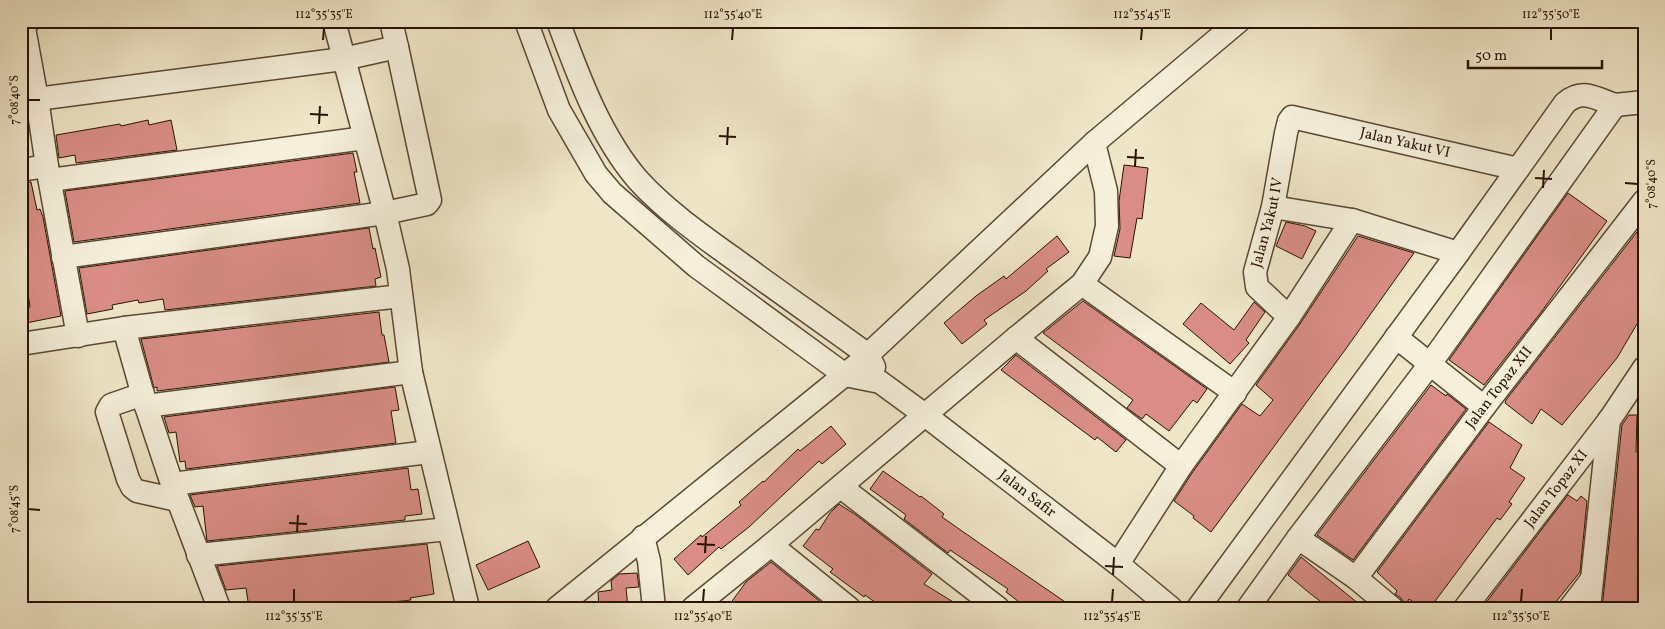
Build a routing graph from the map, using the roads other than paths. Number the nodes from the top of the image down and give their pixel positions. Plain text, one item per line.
1 (29, 21) edge
2 (334, 21) edge
3 (391, 21) edge
4 (526, 21) edge
5 (558, 21) edge
6 (1239, 21) edge
7 (396, 47) junction
8 (343, 59) junction
9 (37, 99) junction
10 (1644, 102) edge
11 (1614, 105) junction
12 (1292, 117) joint
13 (365, 138) junction
14 (1094, 143) junction
15 (1518, 169) junction
16 (21, 170) edge
17 (48, 173) junction
18 (1644, 201) edge
19 (1273, 206) junction
20 (386, 213) junction
21 (1352, 220) junction
22 (1458, 253) junction
23 (63, 257) junction
24 (1082, 284) junction
25 (401, 296) junction
26 (1288, 317) junction
27 (124, 328) junction
28 (78, 336) junction
29 (1396, 336) junction
30 (1016, 338) junction
31 (21, 344) edge
32 (868, 355) junction
33 (1430, 364) junction
34 (1644, 368) edge
35 (411, 372) junction
36 (845, 375) junction
37 (880, 382) junction
38 (1235, 393) junction
39 (1637, 393) edge
40 (145, 400) junction
41 (1484, 407) junction
42 (925, 415) junction
43 (1610, 418) junction
44 (429, 452) junction
45 (1181, 466) junction
46 (841, 486) junction
47 (174, 492) junction
48 (448, 529) junction
49 (643, 537) junction
50 (1298, 538) junction
51 (771, 545) junction
52 (198, 555) junction
53 (1118, 564) junction
54 (1356, 578) junction
55 (1592, 578) junction
56 (700, 606) edge
57 (219, 608) edge
58 (468, 608) edge
59 (557, 608) edge
60 (654, 608) edge
61 (849, 608) edge
62 (998, 608) edge
63 (1171, 608) edge
64 (1198, 608) edge
65 (1248, 608) edge
66 (1392, 608) edge
67 (1465, 608) edge
68 (1570, 608) edge
69 (1589, 608) edge

1 - 9 street
2 - 8 street
3 - 7 street
4 - 36 street
5 - 32 street
6 - 14 street
7 - 8 street
7 - 20 street
8 - 9 street
8 - 13 street
9 - 17 street
10 - 11 street
11 - 15 street
11 - 33 street
12 - 15 street, Jalan Yakut VI
12 - 19 street, Jalan Yakut IV
13 - 17 street
13 - 20 street
14 - 24 street
14 - 32 street
15 - 22 street
16 - 17 street
17 - 23 street
18 - 41 street, Jalan Topaz XII
19 - 21 street
19 - 26 street, Jalan Yakut IV
20 - 23 street
20 - 25 street
21 - 22 street
21 - 26 street
22 - 29 street
23 - 28 street
24 - 30 street
24 - 38 street
25 - 27 street
25 - 35 street
26 - 38 street
27 - 28 street
27 - 40 street
28 - 31 street
29 - 33 street
29 - 64 street
30 - 42 street
30 - 45 street
32 - 36 street
32 - 37 street
33 - 41 street
33 - 50 street
34 - 39 street, Jalan Topaz XI
35 - 40 street
35 - 44 street
36 - 37 street
36 - 49 street
37 - 42 street, Jalan Safir
38 - 45 street
39 - 43 street, Jalan Topaz XI
40 - 47 street
40 - 47 street
41 - 54 street, Jalan Topaz XII
42 - 46 street
42 - 53 street, Jalan Safir
43 - 55 street
43 - 67 street, Jalan Topaz XI
44 - 47 street
44 - 48 street
45 - 53 street
46 - 51 street
46 - 62 street
47 - 52 street
48 - 52 street
48 - 58 street
49 - 59 street
49 - 60 street
50 - 54 street
50 - 65 street
51 - 56 street
51 - 61 street
52 - 57 street
53 - 63 street, Jalan Safir
54 - 66 street
55 - 68 street
55 - 69 street

